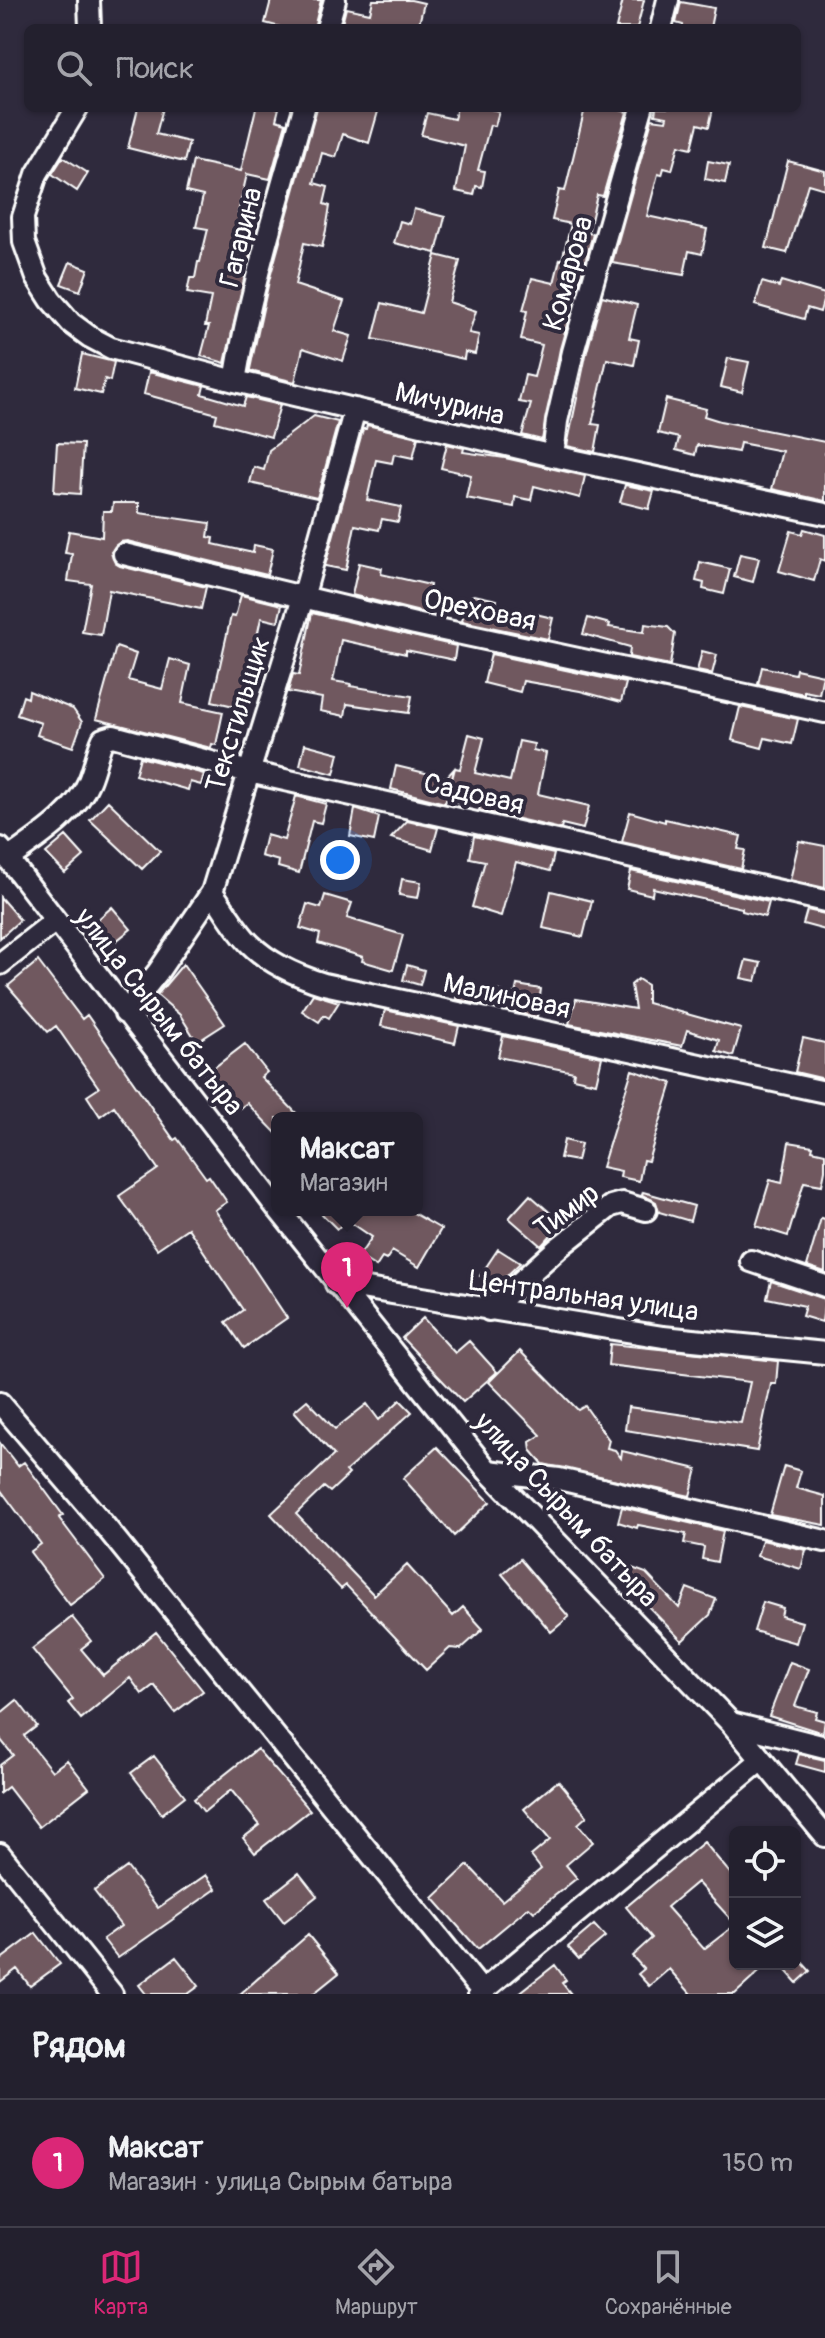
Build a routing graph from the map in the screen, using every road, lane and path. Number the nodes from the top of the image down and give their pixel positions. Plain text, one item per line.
1 (89, 0) edge
2 (335, 0) edge
3 (668, 0) edge
4 (90, 24) edge
5 (328, 24) edge
6 (662, 24) edge
7 (75, 112) edge
8 (303, 112) edge
9 (641, 112) edge
10 (235, 381) junction
11 (355, 409) junction
12 (553, 456) junction
13 (825, 514) edge
14 (124, 554) dead end
15 (303, 598) junction
16 (825, 712) edge
17 (249, 772) junction
18 (4, 853) edge
19 (212, 892) junction
20 (825, 901) edge
21 (55, 921) junction
22 (0, 964) edge
23 (125, 1013) junction
24 (825, 1092) edge
25 (271, 1200) edge
26 (646, 1210) dead end
27 (283, 1216) edge
28 (751, 1261) dead end
29 (336, 1284) junction
30 (825, 1286) edge
31 (489, 1310) junction
32 (825, 1353) edge
33 (0, 1403) edge
34 (488, 1471) junction
35 (825, 1541) edge
36 (731, 1723) junction
37 (825, 1747) edge
38 (760, 1761) junction
39 (825, 1836) edge
40 (0, 1854) edge
41 (481, 1993) edge
42 (112, 1994) edge

1 - 4 street
2 - 5 street
3 - 6 street
7 - 10 street, Мичурина
8 - 10 street, Гагарина
9 - 12 street, Комарова
10 - 11 street, Мичурина
11 - 12 street, Мичурина
11 - 15 street, Текстильщик
12 - 13 street, Мичурина
14 - 15 street, Ореховая
15 - 16 street, Ореховая
15 - 17 street, Текстильщик
17 - 18 street, Садовая
17 - 19 street, Текстильщик
17 - 20 street, Садовая
18 - 21 street, улица Сырым батыра
19 - 23 street, Текстильщик
19 - 24 street, Малиновая
21 - 22 street
21 - 23 street, улица Сырым батыра
23 - 25 street, улица Сырым батыра
26 - 31 street, Тимир
27 - 29 street, улица Сырым батыра
28 - 30 street
29 - 31 street, Центральная улица
29 - 34 street, улица Сырым батыра
31 - 32 street, Центральная улица
33 - 41 street
34 - 35 street
34 - 36 street, улица Сырым батыра
36 - 37 street
36 - 38 street, улица Сырым батыра
38 - 39 street, улица Сырым батыра
38 - 41 street
40 - 42 street

